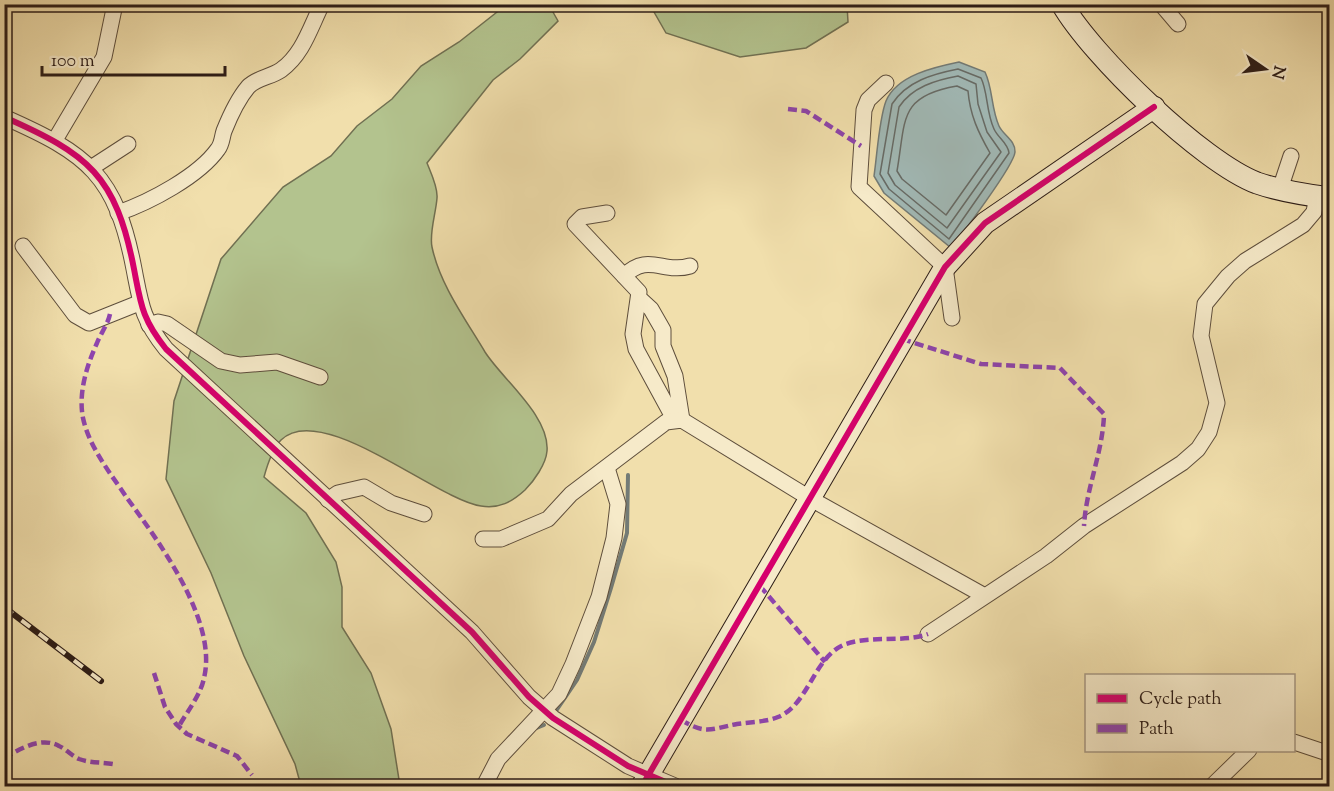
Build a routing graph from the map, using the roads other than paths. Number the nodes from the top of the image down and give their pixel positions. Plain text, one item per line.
1 (115, 4) edge
2 (322, 4) edge
3 (1062, 4) edge
4 (1161, 4) edge
5 (1178, 24) dead end
6 (886, 83) dead end
7 (1154, 107) junction
8 (4, 117) edge
9 (55, 140) junction
10 (128, 144) dead end
11 (1291, 156) dead end
12 (91, 168) junction
13 (1280, 189) junction
14 (1323, 197) edge
15 (118, 213) junction
16 (607, 213) dead end
17 (23, 246) dead end
18 (690, 266) dead end
19 (945, 267) junction
20 (624, 276) junction
21 (639, 298) junction
22 (139, 303) junction
23 (952, 318) dead end
24 (149, 325) junction
25 (320, 377) dead end
26 (678, 419) junction
27 (607, 468) junction
28 (811, 499) junction
29 (328, 500) junction
30 (424, 514) dead end
31 (483, 539) dead end
32 (983, 596) junction
33 (928, 634) dead end
34 (543, 709) junction
35 (1295, 743) edge
36 (1247, 752) edge
37 (1329, 754) edge
38 (645, 781) edge
39 (484, 786) edge
40 (675, 786) edge
41 (1212, 786) edge

1 - 9 street
2 - 15 street
3 - 7 street
4 - 5 street
6 - 19 street
7 - 13 street
7 - 19 street
8 - 9 street
9 - 12 street
10 - 12 street
11 - 13 street
12 - 15 street
13 - 14 street
14 - 32 street
15 - 22 street
16 - 20 street
17 - 22 street
18 - 20 street
19 - 23 street
19 - 28 street
20 - 21 street
21 - 26 street
21 - 26 street
22 - 24 street
24 - 25 street
24 - 29 street
26 - 27 street
26 - 28 street
27 - 31 street
27 - 34 street
28 - 32 street
28 - 38 street
29 - 30 street
29 - 34 street
32 - 33 street
34 - 38 street
34 - 39 street
35 - 37 street
36 - 41 street
38 - 40 street

